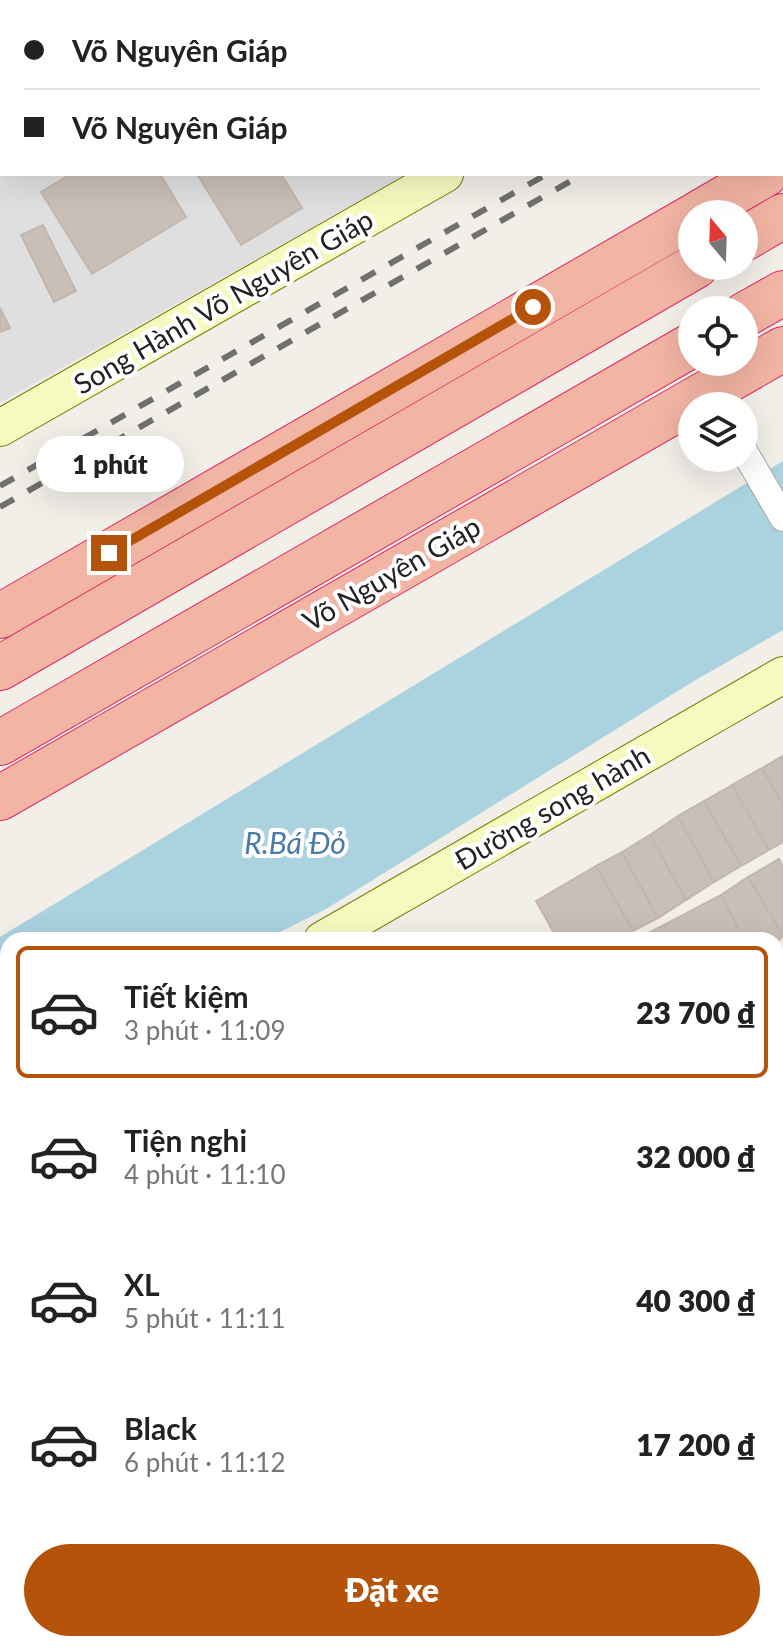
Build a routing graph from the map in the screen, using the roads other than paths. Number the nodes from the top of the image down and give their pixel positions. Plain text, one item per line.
1 (441, 176) edge
2 (762, 176) edge
3 (709, 200) edge
4 (783, 216) edge
5 (678, 218) edge
6 (758, 231) edge
7 (678, 276) edge
8 (783, 293) edge
9 (758, 307) edge
10 (783, 349) edge
11 (678, 353) edge
12 (722, 392) edge
13 (678, 418) edge
14 (0, 428) edge
15 (756, 472) edge
16 (783, 518) edge
17 (0, 616) edge
18 (0, 668) edge
19 (783, 675) edge
20 (0, 743) edge
21 (0, 798) edge
22 (336, 932) edge

1 - 14 main road, Song Hành Võ Nguyên Giáp
2 - 3 highway
4 - 6 highway
5 - 17 highway
7 - 18 highway
8 - 9 highway
10 - 12 highway, Võ Nguyên Giáp
11 - 20 highway, Võ Nguyên Giáp
13 - 21 highway, Võ Nguyên Giáp
15 - 16 street
19 - 22 main road, Đường song hành

